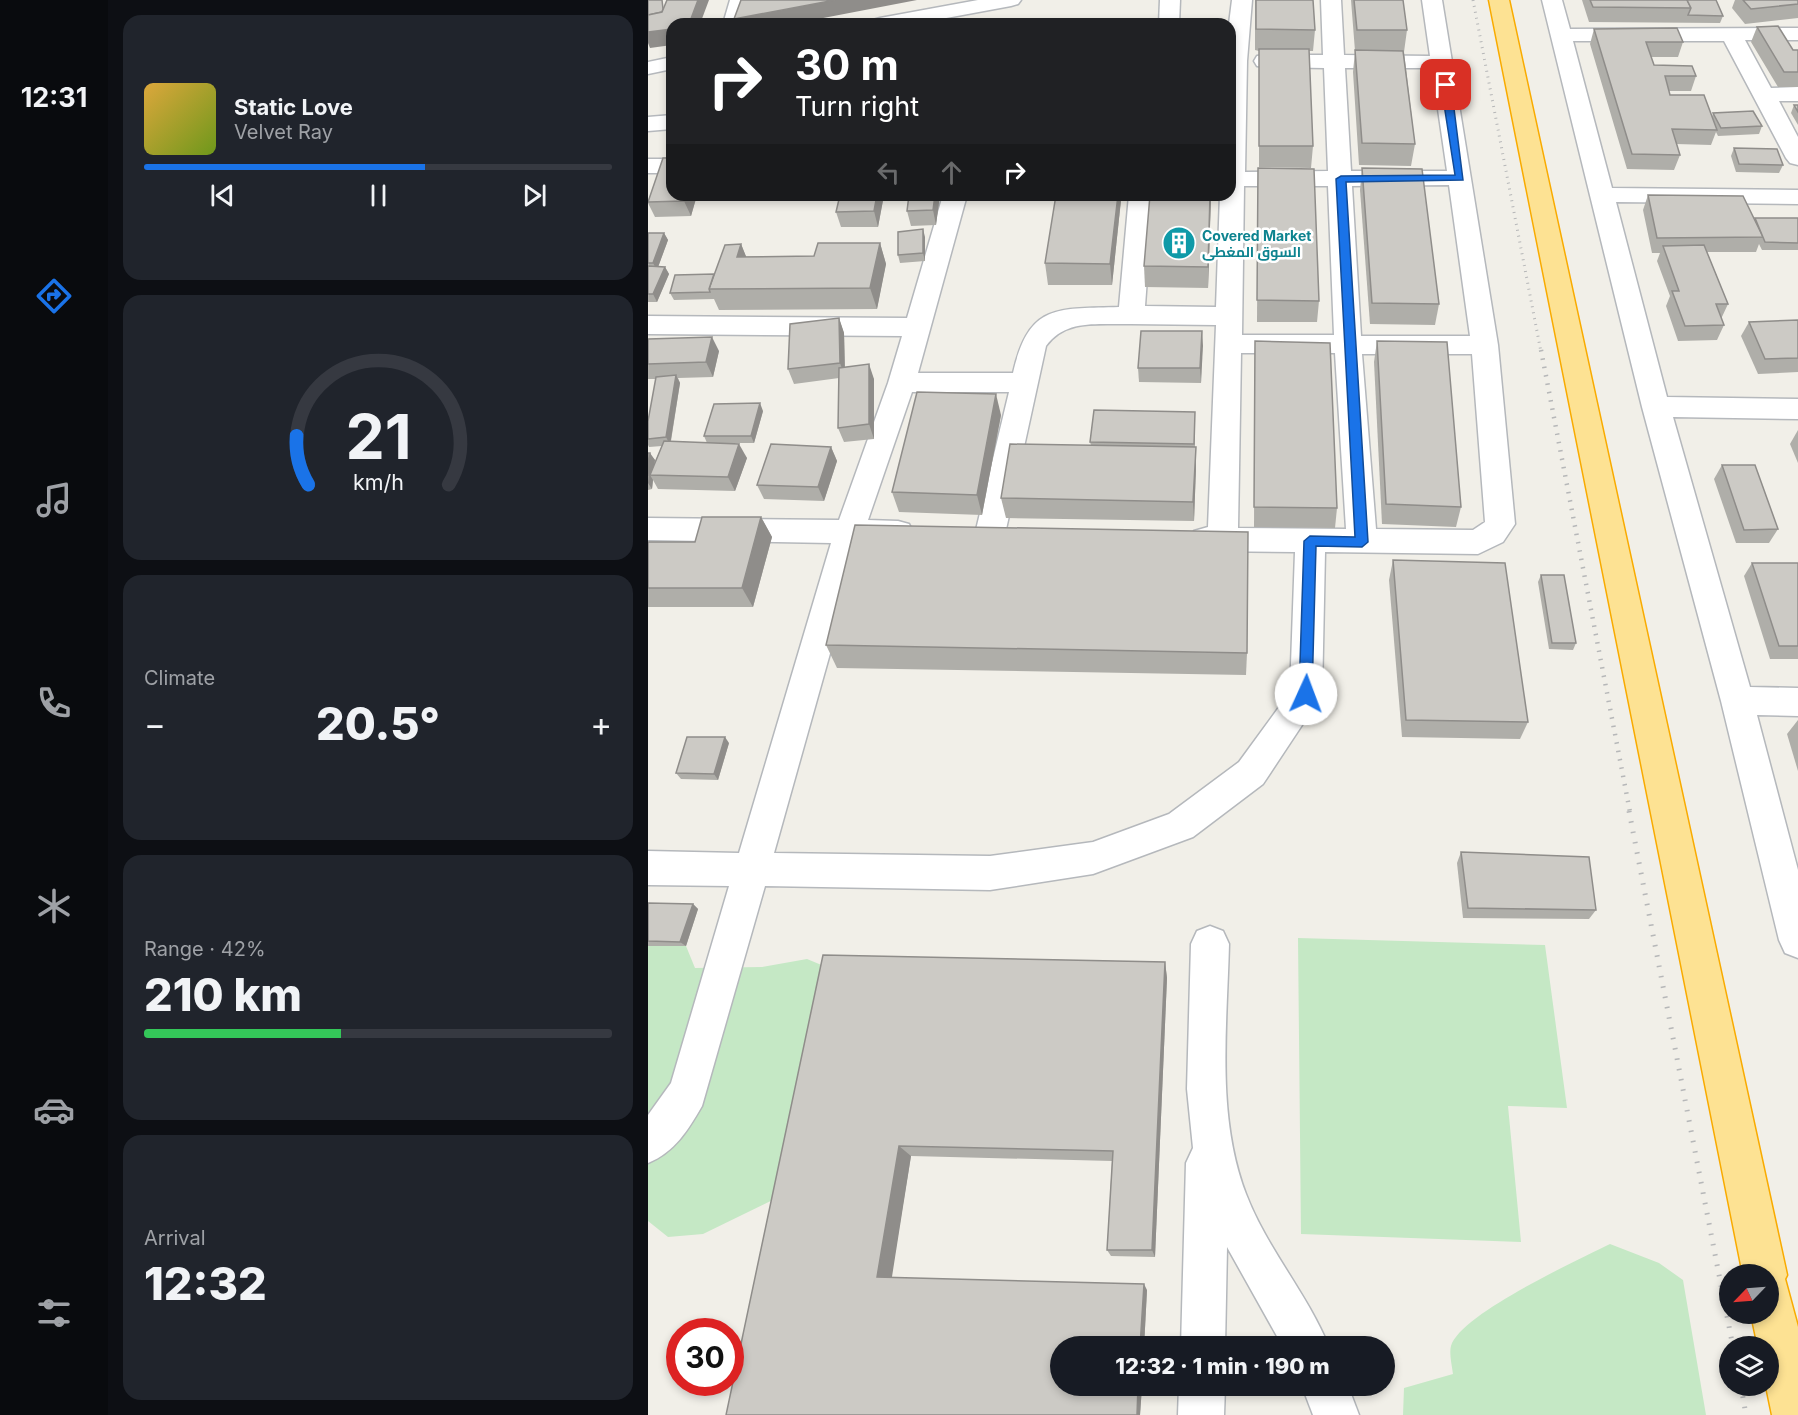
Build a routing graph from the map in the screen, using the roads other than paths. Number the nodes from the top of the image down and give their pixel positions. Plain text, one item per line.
1 (740, 0) edge
2 (1170, 0) edge
3 (1242, 0) edge
4 (1331, 0) edge
5 (1432, 0) edge
6 (1499, 0) edge
7 (1552, 0) edge
8 (1002, 1) edge
9 (735, 18) edge
10 (912, 18) edge
11 (998, 18) edge
12 (1169, 18) edge
13 (1798, 34) edge
14 (1561, 35) junction
15 (1732, 35) junction
16 (1236, 41) edge
17 (1236, 61) edge
18 (1335, 62) junction
19 (1442, 62) junction
20 (666, 64) edge
21 (648, 68) edge
22 (1798, 94) edge
23 (1764, 95) junction
24 (666, 122) edge
25 (648, 124) edge
26 (1798, 158) edge
27 (648, 166) edge
28 (666, 166) edge
29 (1460, 178) junction
30 (1236, 179) edge
31 (1341, 179) junction
32 (1601, 195) junction
33 (1798, 196) edge
34 (953, 201) edge
35 (1140, 201) edge
36 (1231, 201) edge
37 (1131, 315) junction
38 (1230, 316) junction
39 (648, 325) edge
40 (917, 327) junction
41 (1228, 344) junction
42 (1348, 344) junction
43 (1485, 345) junction
44 (1024, 382) junction
45 (902, 383) junction
46 (1656, 407) junction
47 (1798, 409) edge
48 (648, 530) edge
49 (849, 532) junction
50 (920, 533) edge
51 (990, 534) edge
52 (1177, 538) edge
53 (1223, 540) junction
54 (1310, 541) junction
55 (1362, 542) junction
56 (1737, 701) junction
57 (1798, 702) edge
58 (648, 868) edge
59 (750, 869) junction
60 (1798, 940) edge
61 (1210, 944) dead end
62 (1208, 1125) junction
63 (648, 1143) edge
64 (1764, 1264) edge
65 (1775, 1324) edge
66 (1203, 1336) edge
67 (1301, 1336) edge
68 (1202, 1396) edge
69 (1329, 1396) edge
70 (1201, 1415) edge
71 (1336, 1415) edge
72 (1795, 1415) edge

1 - 9 street
2 - 12 street
3 - 16 street
4 - 18 street
5 - 19 street
6 - 64 highway
7 - 14 street
8 - 10 street
8 - 11 street
13 - 15 street
14 - 15 street
14 - 32 street
15 - 23 street
17 - 18 street
18 - 19 street
18 - 31 street
19 - 29 street
20 - 21 street
22 - 23 street
23 - 26 street
24 - 25 street
27 - 28 street
29 - 31 street
29 - 43 street
30 - 31 street
31 - 42 street
32 - 33 street
32 - 46 street
34 - 40 street
35 - 37 street
36 - 38 street
37 - 38 street
37 - 44 street
38 - 41 street
39 - 40 street
40 - 45 street
41 - 42 street
41 - 53 street
42 - 43 street
42 - 55 street
43 - 55 street
44 - 45 street
44 - 51 street
45 - 49 street
46 - 47 street
46 - 56 street
48 - 49 street
49 - 50 street
49 - 59 street
52 - 53 street
53 - 54 street
54 - 55 street
54 - 59 street
56 - 57 street
56 - 60 street
58 - 59 street
59 - 63 street
61 - 62 street
62 - 66 street
62 - 67 street
65 - 72 highway
68 - 70 street
69 - 71 street

